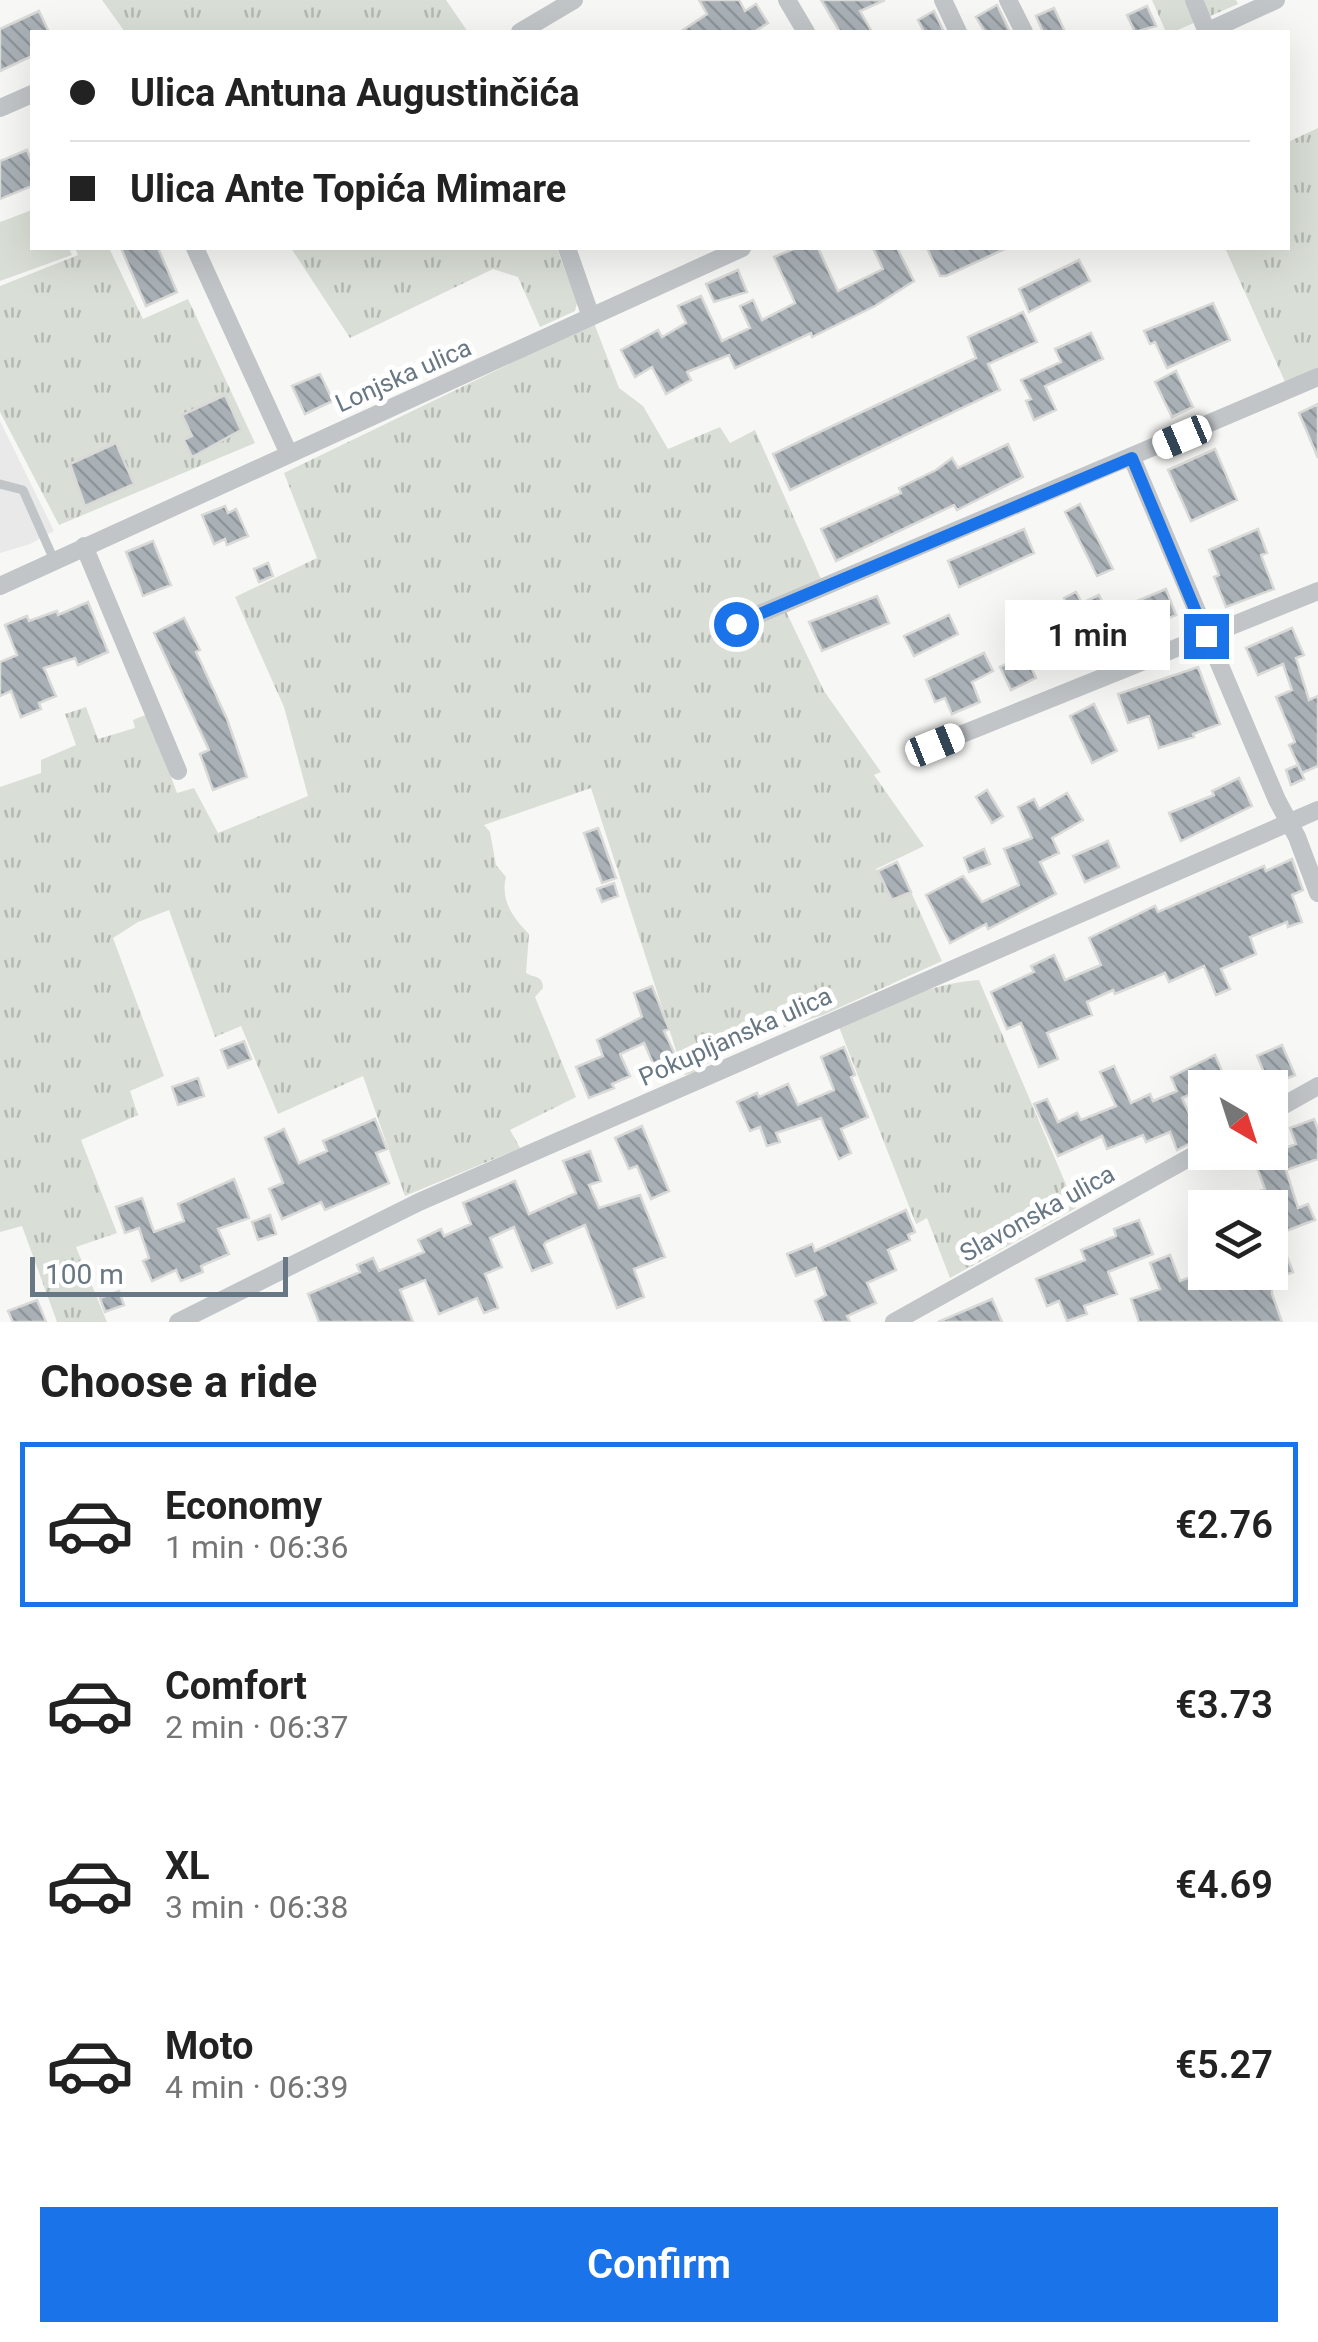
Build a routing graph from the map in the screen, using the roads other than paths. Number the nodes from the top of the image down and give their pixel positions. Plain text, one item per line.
1 (574, 0) edge
2 (786, 0) edge
3 (943, 0) edge
4 (1008, 0) edge
5 (1194, 0) edge
6 (1276, 0) edge
7 (523, 30) edge
8 (805, 30) edge
9 (957, 30) edge
10 (1023, 30) edge
11 (1206, 30) edge
12 (1211, 30) edge
13 (30, 95) edge
14 (0, 108) edge
15 (197, 250) edge
16 (568, 250) edge
17 (738, 250) edge
18 (591, 317) junction
19 (1318, 377) edge
20 (289, 454) junction
21 (1132, 458) junction
22 (0, 484) edge
23 (84, 546) junction
24 (54, 560) junction
25 (0, 586) edge
26 (1318, 592) edge
27 (736, 624) dead end
28 (1206, 636) junction
29 (935, 745) dead end
30 (178, 772) dead end
31 (1318, 810) edge
32 (1290, 822) junction
33 (1318, 893) edge
34 (1318, 1086) edge
35 (1288, 1103) edge
36 (1188, 1158) edge
37 (178, 1322) edge
38 (894, 1322) edge

1 - 7 street
2 - 8 street
3 - 9 street
4 - 10 street
5 - 11 street
6 - 12 street
13 - 14 street
15 - 20 street
16 - 18 street
17 - 18 street, Lonjska ulica
18 - 20 street, Lonjska ulica
19 - 21 street
20 - 23 street, Lonjska ulica
21 - 27 street
21 - 28 street
22 - 24 lane
23 - 24 street, Lonjska ulica
23 - 30 street
24 - 25 street, Lonjska ulica
26 - 28 street
28 - 29 street
28 - 32 street
31 - 32 street, Pokupljanska ulica
32 - 33 street
32 - 37 street, Pokupljanska ulica
34 - 35 street
36 - 38 street, Slavonska ulica

